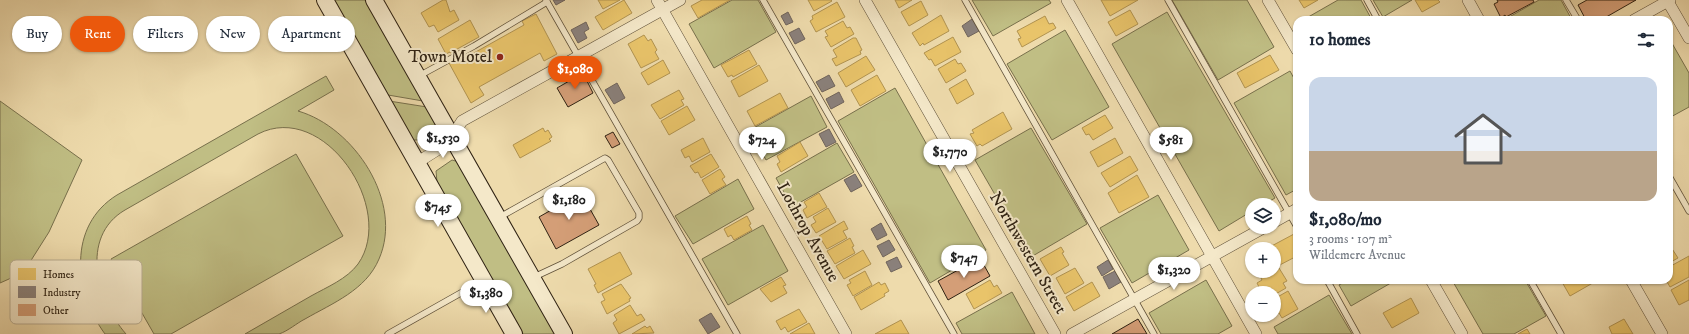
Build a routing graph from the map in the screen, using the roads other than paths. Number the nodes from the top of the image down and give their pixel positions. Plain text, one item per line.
1 (326, 0) edge
2 (374, 0) edge
3 (680, 0) edge
4 (763, 0) edge
5 (865, 0) edge
6 (965, 0) edge
7 (1067, 0) edge
8 (1168, 0) edge
9 (1268, 0) edge
10 (1367, 0) edge
11 (1468, 0) edge
12 (1566, 0) edge
13 (1668, 0) edge
14 (546, 1) edge
15 (660, 5) edge
16 (1376, 16) edge
17 (1477, 16) edge
18 (1576, 16) edge
19 (1641, 16) edge
20 (1689, 38) edge
21 (1293, 43) edge
22 (578, 57) junction
23 (417, 77) junction
24 (452, 137) junction
25 (418, 162) junction
26 (1673, 183) edge
27 (1293, 211) edge
28 (1689, 211) edge
29 (498, 218) junction
30 (1281, 218) edge
31 (1252, 234) edge
32 (1212, 257) junction
33 (532, 278) junction
34 (483, 280) junction
35 (1329, 284) edge
36 (1433, 284) edge
37 (1532, 284) edge
38 (1633, 284) edge
39 (1135, 300) junction
40 (388, 334) edge
41 (514, 334) edge
42 (564, 334) edge
43 (737, 334) edge
44 (846, 334) edge
45 (954, 334) edge
46 (1055, 334) edge
47 (1072, 334) edge
48 (1154, 334) edge
49 (1256, 334) edge
50 (1357, 334) edge
51 (1462, 334) edge
52 (1561, 334) edge
53 (1662, 334) edge

1 - 25 main road
2 - 23 main road
3 - 15 street
4 - 45 lane
5 - 46 street, Northwestern Street
6 - 39 lane
7 - 32 street
8 - 27 lane
9 - 21 street
10 - 16 lane
11 - 17 street
12 - 18 lane
13 - 19 street
13 - 20 street
14 - 22 lane
14 - 23 lane
15 - 22 street
15 - 44 street, Lothrop Avenue
22 - 24 street
22 - 43 lane
23 - 24 main road
24 - 25 street
24 - 29 main road
25 - 34 main road
26 - 28 lane
27 - 30 street
29 - 33 main road
29 - 33 lane
31 - 32 street
32 - 39 street
32 - 49 street
33 - 42 main road
34 - 40 lane
34 - 41 main road
35 - 50 lane
36 - 51 street
37 - 52 lane
38 - 53 street
39 - 47 street
39 - 48 lane

